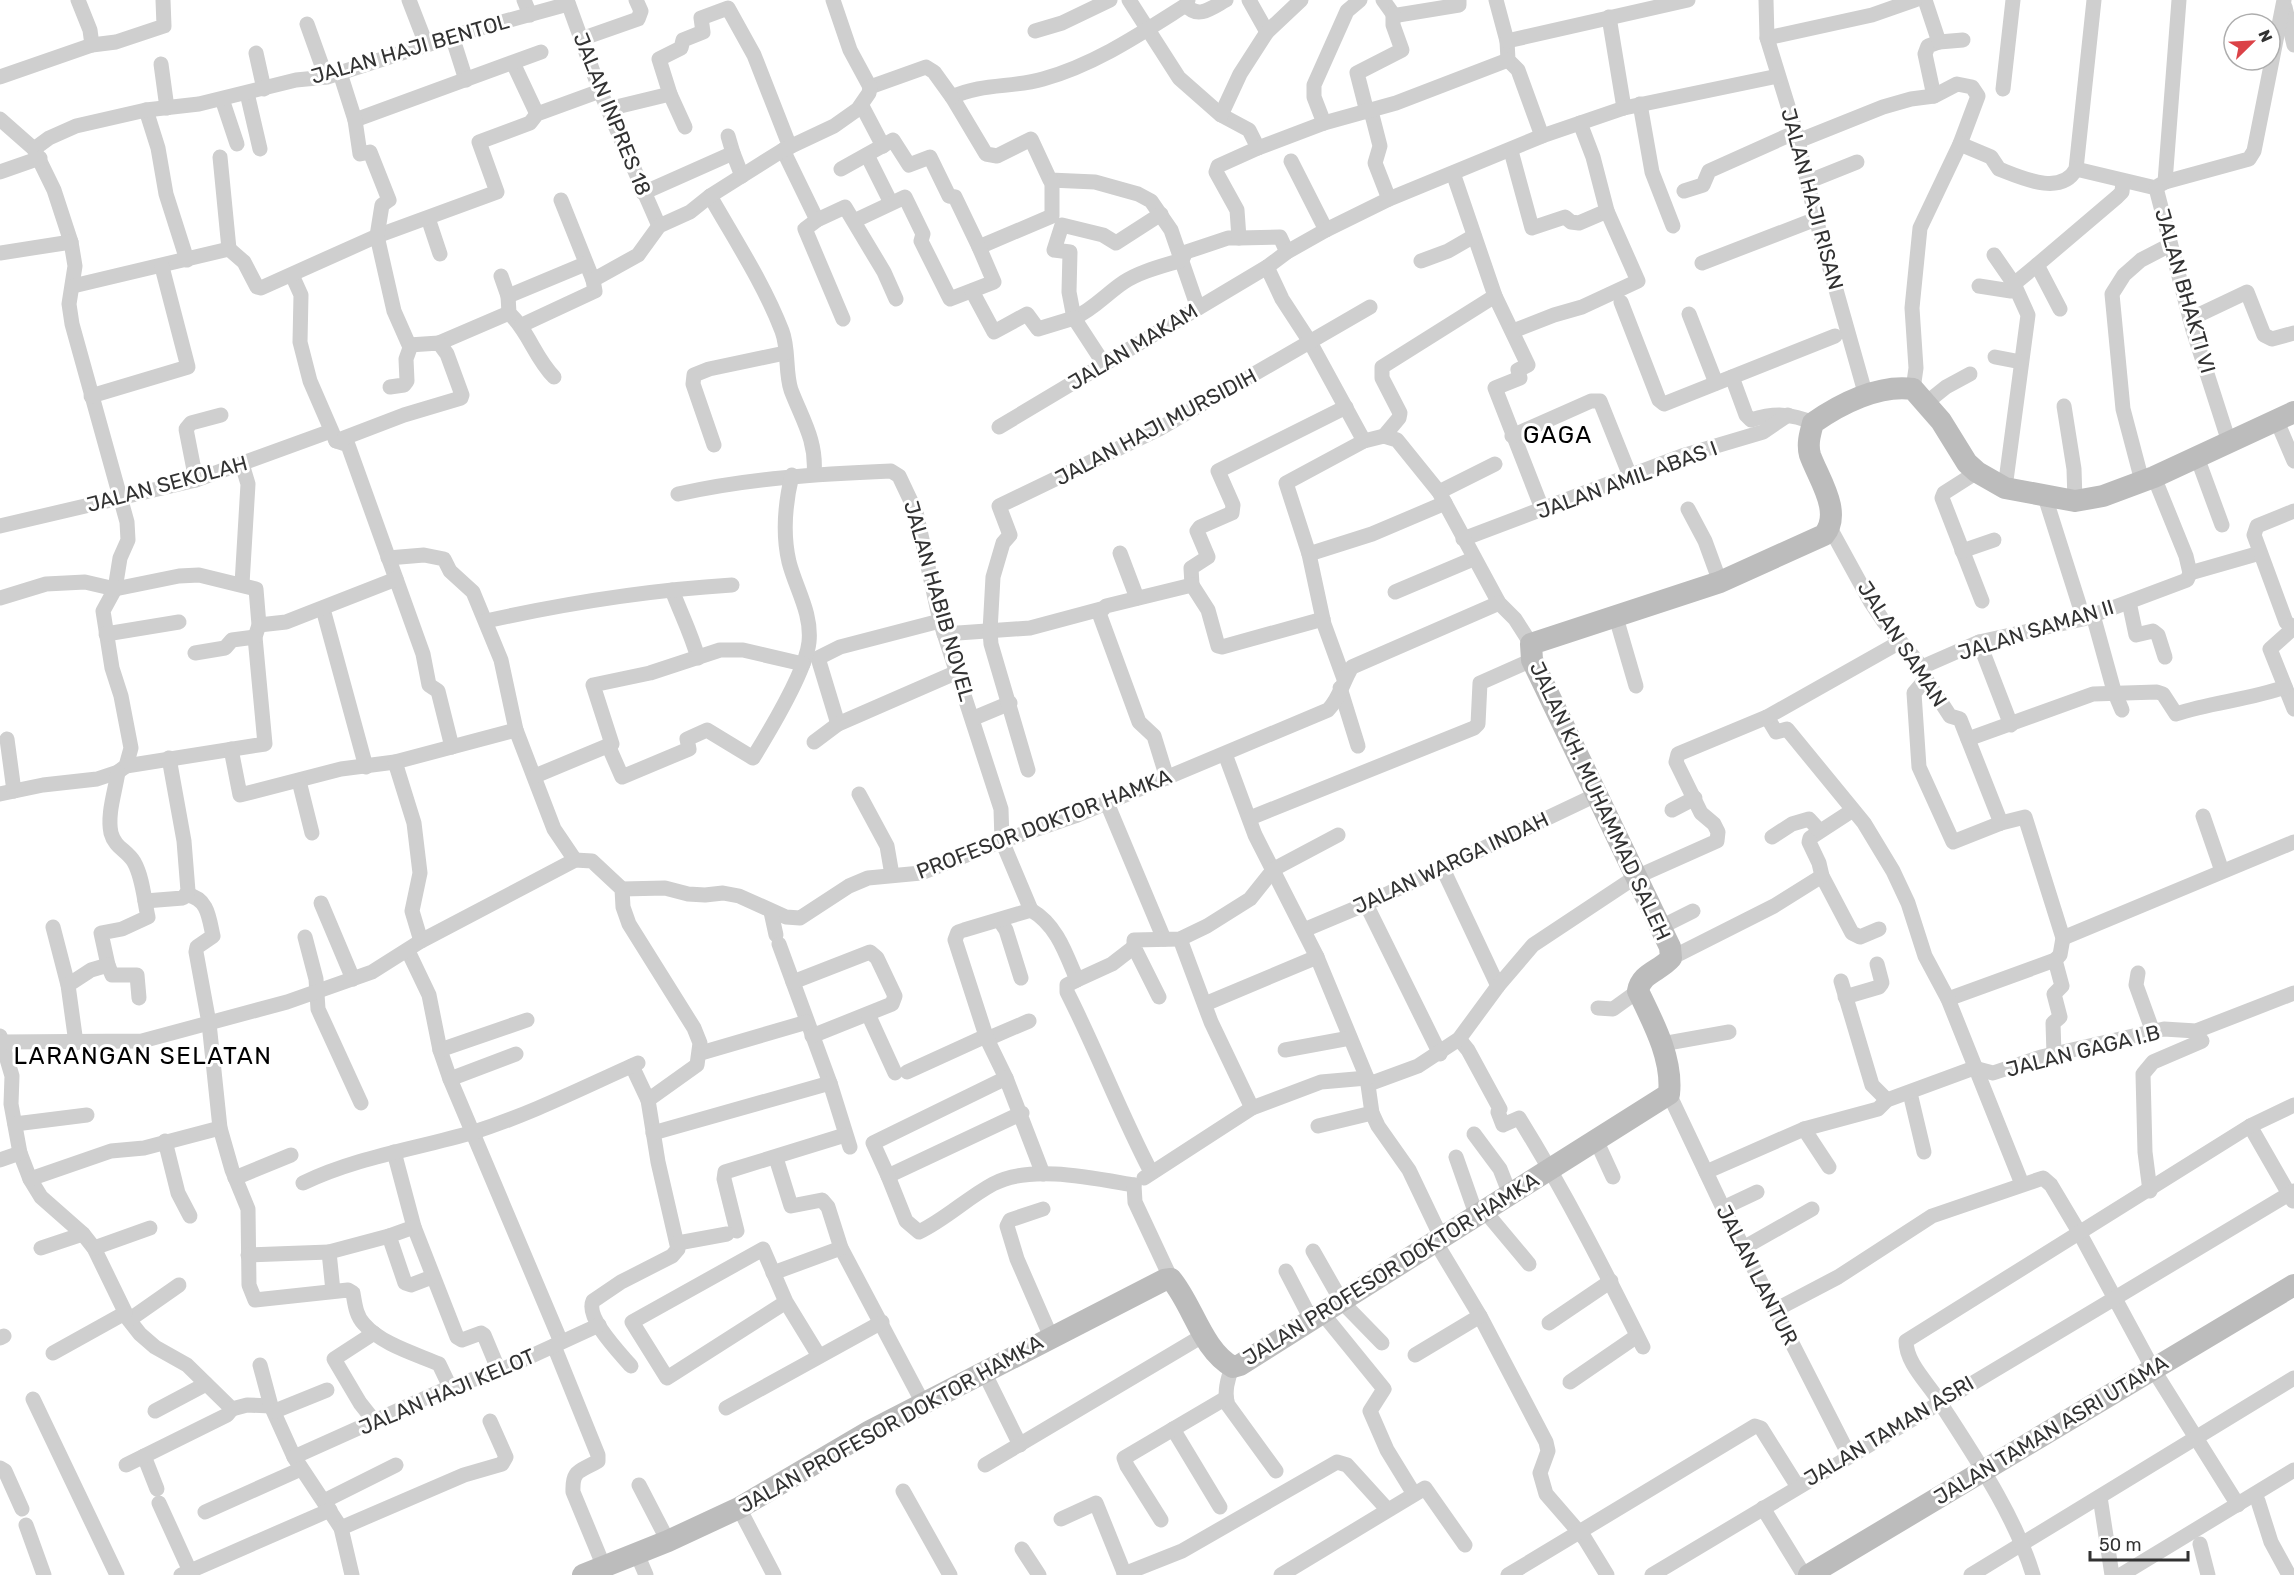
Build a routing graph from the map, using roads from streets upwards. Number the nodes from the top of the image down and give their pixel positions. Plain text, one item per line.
1 (78, 0) edge
2 (162, 0) edge
3 (409, 0) edge
4 (524, 0) edge
5 (636, 0) edge
6 (832, 0) edge
7 (1110, 0) edge
8 (1129, 0) edge
9 (1226, 0) edge
10 (1249, 0) edge
11 (1301, 0) edge
12 (1360, 0) edge
13 (1383, 0) edge
14 (1459, 0) edge
15 (1496, 0) edge
16 (1688, 0) edge
17 (1766, 0) edge
18 (1915, 0) edge
19 (1925, 0) edge
20 (2013, 0) edge
21 (2094, 0) edge
22 (2179, 0) edge
23 (2284, 1) edge
24 (567, 2) edge
25 (1187, 2) edge
26 (1646, 4) edge
27 (1393, 14) junction
28 (530, 15) junction
29 (1610, 17) junction
30 (307, 24) dead end
31 (1148, 29) junction
32 (1035, 30) dead end
33 (1267, 32) junction
34 (452, 36) junction
35 (1767, 38) junction
36 (581, 39) junction
37 (1963, 40) dead end
38 (1506, 41) junction
39 (1939, 42) junction
40 (426, 44) junction
41 (92, 45) junction
42 (2294, 45) edge
43 (541, 52) dead end
44 (256, 53) dead end
45 (1508, 60) junction
46 (513, 63) junction
47 (161, 64) dead end
48 (333, 75) junction
49 (1778, 76) junction
50 (0, 77) edge
51 (466, 80) junction
52 (870, 87) junction
53 (264, 89) junction
54 (2003, 89) dead end
55 (600, 91) junction
56 (247, 93) junction
57 (670, 94) junction
58 (1934, 96) junction
59 (222, 99) junction
60 (953, 99) junction
61 (1640, 104) junction
62 (862, 106) junction
63 (167, 108) junction
64 (1624, 108) junction
65 (608, 109) junction
66 (146, 110) junction
67 (1369, 111) junction
68 (537, 114) junction
69 (1221, 115) junction
70 (0, 119) edge
71 (355, 120) junction
72 (1324, 123) junction
73 (1580, 123) junction
74 (685, 127) dead end
75 (728, 136) dead end
76 (1542, 136) junction
77 (1797, 137) junction
78 (237, 144) dead end
79 (1960, 144) junction
80 (883, 146) junction
81 (786, 148) junction
82 (1258, 148) junction
83 (260, 149) dead end
84 (1511, 151) junction
85 (37, 153) junction
86 (734, 153) junction
87 (867, 155) junction
88 (220, 157) dead end
89 (1291, 161) dead end
90 (1857, 162) dead end
91 (841, 169) dead end
92 (2076, 169) junction
93 (0, 172) edge
94 (1453, 172) junction
95 (742, 176) junction
96 (2123, 180) junction
97 (1052, 181) junction
98 (1807, 182) junction
99 (2160, 185) junction
100 (1684, 192) dead end
101 (643, 194) junction
102 (711, 196) junction
103 (1389, 199) junction
104 (561, 201) dead end
105 (891, 203) junction
106 (1607, 211) junction
107 (1161, 214) junction
108 (428, 218) junction
109 (1816, 219) junction
110 (817, 220) junction
111 (854, 221) junction
112 (659, 226) junction
113 (1673, 226) dead end
114 (1326, 230) junction
115 (376, 236) junction
116 (1474, 236) junction
117 (1239, 238) junction
118 (71, 242) junction
119 (2170, 245) junction
120 (979, 246) junction
121 (229, 249) junction
122 (1287, 252) junction
123 (0, 253) edge
124 (440, 254) dead end
125 (1994, 255) dead end
126 (187, 260) junction
127 (1182, 260) junction
128 (1421, 261) dead end
129 (1701, 263) dead end
130 (585, 264) junction
131 (2037, 266) junction
132 (162, 267) junction
133 (1267, 267) junction
134 (292, 275) junction
135 (501, 276) dead end
136 (593, 280) junction
137 (2014, 284) junction
138 (73, 286) junction
139 (1979, 286) dead end
140 (972, 291) junction
141 (508, 296) junction
142 (1495, 296) junction
143 (896, 299) dead end
144 (1621, 302) dead end
145 (1370, 307) dead end
146 (1198, 308) junction
147 (2060, 309) dead end
148 (509, 313) junction
149 (1689, 314) dead end
150 (1074, 318) junction
151 (2190, 318) junction
152 (843, 319) dead end
153 (522, 325) junction
154 (1513, 331) junction
155 (2294, 333) edge
156 (1835, 336) dead end
157 (1310, 342) junction
158 (440, 343) junction
159 (411, 345) junction
160 (785, 353) junction
161 (1995, 357) dead end
162 (2021, 362) junction
163 (1104, 364) junction
164 (1970, 375) dead end
165 (554, 377) dead end
166 (1732, 377) junction
167 (1716, 383) junction
168 (390, 387) dead end
169 (91, 396) junction
170 (1866, 396) junction
171 (1920, 396) junction
172 (2064, 406) dead end
173 (1346, 407) junction
174 (221, 415) dead end
175 (1788, 415) junction
176 (2285, 416) edge
177 (1813, 423) junction
178 (999, 428) dead end
179 (334, 436) junction
180 (1384, 436) junction
181 (1512, 436) junction
182 (1364, 441) junction
183 (2229, 442) junction
184 (714, 445) dead end
185 (2197, 457) junction
186 (2294, 461) edge
187 (1495, 464) dead end
188 (242, 465) junction
189 (1977, 472) junction
190 (814, 474) junction
191 (792, 475) junction
192 (1630, 476) junction
193 (2148, 479) junction
194 (196, 480) junction
195 (2005, 488) junction
196 (678, 494) dead end
197 (120, 497) junction
198 (2045, 497) junction
199 (1442, 498) junction
200 (2075, 501) junction
201 (1688, 509) dead end
202 (1542, 511) junction
203 (2294, 511) edge
204 (2222, 525) dead end
205 (0, 526) edge
206 (1830, 528) junction
207 (1463, 539) junction
208 (1995, 540) dead end
209 (1962, 550) junction
210 (1120, 553) dead end
211 (2260, 553) junction
212 (1309, 554) junction
213 (387, 558) junction
214 (1473, 559) junction
215 (2187, 578) junction
216 (396, 579) junction
217 (1720, 582) junction
218 (242, 584) junction
219 (732, 585) dead end
220 (1192, 585) junction
221 (116, 589) junction
222 (672, 591) junction
223 (1395, 592) dead end
224 (0, 598) edge
225 (1137, 598) junction
226 (1982, 601) dead end
227 (2129, 602) junction
228 (1499, 603) junction
229 (2079, 604) dead end
230 (323, 609) junction
231 (1100, 611) junction
232 (1615, 614) junction
233 (2093, 615) junction
234 (1323, 619) junction
235 (486, 621) junction
236 (179, 622) dead end
237 (2292, 625) edge
238 (942, 628) junction
239 (257, 631) junction
240 (990, 631) junction
241 (106, 634) junction
242 (1900, 642) junction
243 (1979, 642) junction
244 (1531, 652) junction
245 (195, 653) dead end
246 (2165, 657) dead end
247 (698, 658) junction
248 (803, 664) junction
249 (955, 673) junction
250 (1924, 673) junction
251 (1342, 684) junction
252 (1636, 686) dead end
253 (2285, 687) junction
254 (2114, 691) junction
255 (1010, 703) junction
256 (2294, 709) edge
257 (2122, 710) dead end
258 (1767, 717) junction
259 (974, 718) junction
260 (838, 724) junction
261 (2011, 725) junction
262 (516, 730) junction
263 (7, 738) dead end
264 (1968, 738) junction
265 (813, 741) dead end
266 (608, 745) junction
267 (452, 747) junction
268 (1358, 747) dead end
269 (231, 749) junction
270 (1225, 754) junction
271 (169, 758) junction
272 (395, 762) junction
273 (366, 767) junction
274 (122, 769) junction
275 (1028, 770) dead end
276 (535, 776) junction
277 (1167, 778) junction
278 (299, 781) junction
279 (7, 793) edge
280 (860, 794) dead end
281 (1598, 794) junction
282 (1695, 798) junction
283 (1107, 803) junction
284 (1671, 810) dead end
285 (1853, 810) junction
286 (2203, 816) dead end
287 (1250, 818) junction
288 (2001, 823) junction
289 (1820, 831) junction
290 (312, 833) dead end
291 (1338, 835) dead end
292 (1772, 837) dead end
293 (1002, 841) junction
294 (2294, 842) edge
295 (575, 860) junction
296 (1442, 867) junction
297 (1274, 869) junction
298 (2222, 871) junction
299 (892, 875) junction
300 (1822, 876) junction
301 (1634, 878) junction
302 (622, 889) junction
303 (187, 895) junction
304 (145, 901) junction
305 (321, 903) dead end
306 (1366, 904) junction
307 (1031, 910) junction
308 (1693, 910) dead end
309 (771, 912) junction
310 (1000, 921) junction
311 (53, 927) dead end
312 (1661, 927) junction
313 (1879, 929) dead end
314 (1304, 930) junction
315 (305, 937) dead end
316 (2062, 938) junction
317 (1164, 939) junction
318 (1180, 939) junction
319 (421, 941) junction
320 (1134, 947) junction
321 (408, 951) junction
322 (1317, 957) junction
323 (1671, 958) junction
324 (2055, 960) junction
325 (1877, 964) dead end
326 (108, 965) junction
327 (2138, 973) dead end
328 (1021, 978) dead end
329 (353, 979) junction
330 (1077, 980) junction
331 (1841, 981) dead end
332 (793, 982) junction
333 (68, 985) junction
334 (1498, 986) junction
335 (1638, 991) junction
336 (316, 993) junction
337 (2294, 993) edge
338 (1159, 997) dead end
339 (1845, 997) junction
340 (139, 998) dead end
341 (1948, 999) junction
342 (1205, 1004) junction
343 (1598, 1008) dead end
344 (868, 1014) junction
345 (526, 1020) dead end
346 (1029, 1021) dead end
347 (209, 1023) junction
348 (809, 1029) junction
349 (1729, 1032) dead end
350 (2152, 1032) junction
351 (987, 1037) junction
352 (1350, 1038) junction
353 (1, 1039) edge
354 (1459, 1039) junction
355 (2202, 1041) dead end
356 (76, 1043) junction
357 (1662, 1044) junction
358 (440, 1050) junction
359 (1285, 1050) dead end
360 (700, 1053) junction
361 (516, 1054) dead end
362 (1440, 1054) junction
363 (2054, 1054) junction
364 (1974, 1068) junction
365 (6, 1078) edge
366 (1006, 1078) junction
367 (450, 1079) junction
368 (1368, 1081) junction
369 (830, 1083) junction
370 (1910, 1093) junction
371 (1669, 1094) junction
372 (648, 1100) junction
373 (1887, 1100) junction
374 (361, 1102) dead end
375 (2294, 1105) edge
376 (6, 1107) edge
377 (1252, 1108) junction
378 (1022, 1113) junction
379 (1372, 1113) junction
380 (87, 1115) dead end
381 (15, 1124) junction
382 (1318, 1126) dead end
383 (2250, 1126) junction
384 (220, 1128) junction
385 (1804, 1129) junction
386 (474, 1132) junction
387 (653, 1133) junction
388 (1474, 1134) dead end
389 (1596, 1140) junction
390 (165, 1142) junction
391 (393, 1152) junction
392 (1924, 1152) dead end
393 (20, 1153) junction
394 (291, 1155) dead end
395 (1456, 1157) dead end
396 (776, 1158) junction
397 (0, 1160) edge
398 (1829, 1167) dead end
399 (1550, 1168) junction
400 (1151, 1172) junction
401 (1706, 1172) junction
402 (1043, 1174) junction
403 (888, 1176) junction
404 (235, 1178) junction
405 (1613, 1178) dead end
406 (30, 1179) junction
407 (303, 1183) dead end
408 (2022, 1184) junction
409 (1134, 1185) junction
410 (2150, 1191) junction
411 (1509, 1192) junction
412 (1756, 1192) dead end
413 (2292, 1196) edge
414 (1723, 1208) junction
415 (1043, 1209) dead end
416 (1812, 1209) dead end
417 (1479, 1212) junction
418 (190, 1216) dead end
419 (414, 1227) junction
420 (150, 1228) dead end
421 (2079, 1232) junction
422 (82, 1234) junction
423 (389, 1236) junction
424 (1438, 1239) junction
425 (678, 1243) junction
426 (1745, 1247) junction
427 (41, 1248) dead end
428 (94, 1248) junction
429 (841, 1248) junction
430 (1313, 1251) dead end
431 (329, 1252) junction
432 (248, 1255) junction
433 (1528, 1264) dead end
434 (1286, 1270) dead end
435 (773, 1273) junction
436 (432, 1277) junction
437 (1171, 1279) junction
438 (1611, 1281) junction
439 (178, 1284) dead end
440 (2294, 1286) edge
441 (333, 1291) junction
442 (2116, 1298) junction
443 (786, 1302) junction
444 (1775, 1310) junction
445 (1326, 1313) junction
446 (127, 1316) junction
447 (1480, 1316) junction
448 (882, 1322) junction
449 (1549, 1323) dead end
450 (599, 1325) junction
451 (374, 1333) junction
452 (1204, 1335) junction
453 (1051, 1337) junction
454 (1382, 1343) dead end
455 (558, 1344) junction
456 (53, 1353) dead end
457 (1415, 1355) dead end
458 (819, 1356) junction
459 (260, 1365) dead end
460 (631, 1366) dead end
461 (1233, 1368) junction
462 (2153, 1369) junction
463 (499, 1371) junction
464 (984, 1372) junction
465 (2294, 1378) edge
466 (1570, 1382) dead end
467 (206, 1384) junction
468 (450, 1387) junction
469 (327, 1390) dead end
470 (1226, 1398) junction
471 (33, 1399) dead end
472 (1939, 1401) junction
473 (924, 1405) junction
474 (232, 1408) junction
475 (273, 1408) junction
476 (726, 1408) dead end
477 (155, 1411) dead end
478 (490, 1421) dead end
479 (375, 1422) junction
480 (1173, 1429) junction
481 (2196, 1436) junction
482 (1020, 1445) junction
483 (1849, 1455) junction
484 (144, 1456) junction
485 (126, 1465) dead end
486 (396, 1465) dead end
487 (985, 1465) dead end
488 (296, 1466) junction
489 (0, 1468) edge
490 (2294, 1470) edge
491 (1276, 1471) dead end
492 (1982, 1472) junction
493 (639, 1485) dead end
494 (1798, 1487) junction
495 (903, 1491) dead end
496 (1420, 1491) junction
497 (2100, 1497) junction
498 (2259, 1501) dead end
499 (327, 1505) junction
500 (2238, 1505) junction
501 (1220, 1507) dead end
502 (739, 1508) junction
503 (1763, 1508) junction
504 (22, 1509) dead end
505 (1387, 1509) junction
506 (205, 1512) dead end
507 (1061, 1519) dead end
508 (1161, 1520) dead end
509 (26, 1526) dead end
510 (341, 1528) junction
511 (1579, 1531) junction
512 (668, 1541) junction
513 (2023, 1543) junction
514 (2199, 1544) dead end
515 (1465, 1545) dead end
516 (1022, 1549) dead end
517 (637, 1554) junction
518 (604, 1567) junction
519 (185, 1572) edge
520 (44, 1575) edge
521 (117, 1575) edge
522 (352, 1575) edge
523 (583, 1575) edge
524 (646, 1575) edge
525 (774, 1575) edge
526 (950, 1575) edge
527 (1039, 1575) edge
528 (1125, 1575) edge
529 (1281, 1575) edge
530 (1508, 1575) edge
531 (1607, 1575) edge
532 (1652, 1575) edge
533 (1804, 1575) edge
534 (1809, 1575) edge
535 (1971, 1575) edge
536 (2033, 1575) edge
537 (2112, 1575) edge
538 (2121, 1575) edge
539 (2208, 1575) edge
540 (2289, 1575) edge

1 - 41 street
2 - 41 street
3 - 40 street
4 - 28 street
5 - 36 street
6 - 52 street
7 - 32 street
8 - 31 street
9 - 25 street
10 - 33 street
11 - 33 street
12 - 72 street
13 - 27 street
14 - 27 street
15 - 38 street
16 - 26 street
17 - 35 street, JALAN HAJI RISAN
18 - 35 street
19 - 39 street
20 - 54 street
21 - 92 street
22 - 99 street, JALAN BHAKTI VI
23 - 42 street
23 - 99 street
24 - 28 street, JALAN HAJI BENTOL
24 - 36 street, JALAN INPRES 18
25 - 31 street
26 - 29 street
27 - 67 street
28 - 34 street, JALAN HAJI BENTOL
29 - 38 street
29 - 64 street
30 - 48 street
31 - 60 street
31 - 69 street
33 - 69 street
34 - 40 street, JALAN HAJI BENTOL
34 - 51 street
35 - 49 street, JALAN HAJI RISAN
36 - 55 street, JALAN INPRES 18
37 - 39 street
38 - 45 street
39 - 58 street
40 - 48 street, JALAN HAJI BENTOL
41 - 50 street
43 - 46 street
44 - 53 street
45 - 67 street
45 - 76 street
46 - 51 street
46 - 68 street
47 - 63 street
48 - 53 street, JALAN HAJI BENTOL
48 - 71 street
49 - 61 street, JALAN MAKAM
49 - 77 street, JALAN HAJI RISAN
51 - 71 street
52 - 60 street
52 - 62 street
53 - 56 street, JALAN HAJI BENTOL
55 - 65 street, JALAN INPRES 18
55 - 68 street
56 - 59 street, JALAN HAJI BENTOL
56 - 83 street
57 - 65 street
57 - 74 street
57 - 81 street
58 - 77 street
58 - 79 street
59 - 63 street, JALAN HAJI BENTOL
59 - 78 street
60 - 97 street
61 - 64 street, JALAN MAKAM
61 - 113 street
62 - 80 street
62 - 81 street
63 - 66 street, JALAN HAJI BENTOL
64 - 73 street, JALAN MAKAM
65 - 101 street, JALAN INPRES 18
66 - 85 street, JALAN HAJI BENTOL
66 - 126 street
67 - 72 street
67 - 103 street
68 - 108 street
69 - 82 street
70 - 85 street
71 - 115 street
72 - 82 street
73 - 76 street, JALAN MAKAM
73 - 106 street
75 - 86 street
76 - 84 street, JALAN MAKAM
77 - 98 street, JALAN HAJI RISAN
77 - 100 street
79 - 92 street
79 - 171 street
80 - 87 street
80 - 120 street
81 - 95 street
81 - 110 street
82 - 117 street
84 - 94 street, JALAN MAKAM
84 - 106 street
85 - 93 street, JALAN HAJI BENTOL
85 - 118 street
86 - 95 street
86 - 101 street
87 - 91 street
87 - 105 street
88 - 121 street
89 - 114 street
90 - 98 street
92 - 96 street
94 - 103 street, JALAN MAKAM
94 - 116 street
95 - 102 street
96 - 99 street
96 - 131 street
97 - 107 street
97 - 120 street
98 - 109 street, JALAN HAJI RISAN
99 - 119 street, JALAN BHAKTI VI
101 - 112 street, JALAN INPRES 18
102 - 112 street
102 - 160 street
103 - 114 street, JALAN MAKAM
104 - 130 street
105 - 111 street
105 - 140 street
106 - 154 street
107 - 127 street
107 - 150 street
108 - 115 street
108 - 124 street
109 - 129 street
109 - 170 street, JALAN HAJI RISAN
110 - 111 street
110 - 152 street
111 - 143 street
112 - 136 street
114 - 122 street, JALAN MAKAM
115 - 134 street
115 - 159 street
116 - 128 street
116 - 142 street
117 - 122 street
117 - 127 street
118 - 123 street
118 - 138 street
119 - 151 street, JALAN BHAKTI VI
119 - 193 street
120 - 140 street
121 - 126 street
121 - 134 street
122 - 133 street, JALAN MAKAM
125 - 137 street
126 - 132 street
127 - 146 street
127 - 150 street
130 - 136 street
130 - 141 street
131 - 137 street
131 - 147 street
132 - 138 street
132 - 169 street
133 - 146 street, JALAN MAKAM
133 - 157 street
134 - 179 street
135 - 141 street
136 - 153 street
137 - 139 street
137 - 162 street
138 - 169 street
140 - 150 street
141 - 148 street
142 - 154 street
142 - 180 street
144 - 167 street
145 - 157 street, JALAN HAJI MURSIDIH
146 - 163 street, JALAN MAKAM
148 - 153 street
148 - 158 street
149 - 167 street
150 - 163 street
151 - 155 street
151 - 183 street, JALAN BHAKTI VI
153 - 165 street
154 - 181 street
156 - 166 street
157 - 173 street
157 - 240 street, JALAN HAJI MURSIDIH
158 - 159 street
158 - 179 street, JALAN SEKOLAH
159 - 168 street
160 - 184 street
160 - 190 street
161 - 162 street
162 - 195 street
163 - 178 street, JALAN MAKAM
164 - 171 street
166 - 167 street
166 - 175 street
169 - 197 street
170 - 171 street
170 - 177 street
171 - 189 street
172 - 200 street
173 - 182 street
173 - 220 street
174 - 194 street
175 - 177 street
175 - 192 street, JALAN AMIL ABAS I
176 - 183 street
176 - 186 street
177 - 206 street
179 - 188 street, JALAN SEKOLAH
179 - 213 street
180 - 182 street
180 - 199 street
181 - 192 street
181 - 202 street
182 - 212 street
183 - 185 street
185 - 193 street
185 - 204 street
187 - 199 street
188 - 194 street, JALAN SEKOLAH
188 - 218 street
189 - 195 street
189 - 209 street
190 - 191 street, JALAN HABIB NOVEL
190 - 238 street, JALAN HABIB NOVEL
191 - 196 street, JALAN HABIB NOVEL
191 - 248 street
192 - 202 street, JALAN AMIL ABAS I
193 - 200 street
193 - 215 street
194 - 197 street, JALAN SEKOLAH
195 - 198 street
197 - 205 street, JALAN SEKOLAH
197 - 221 street
198 - 200 street
198 - 229 street
199 - 207 street
199 - 212 street
201 - 217 street
202 - 207 street, JALAN AMIL ABAS I
203 - 211 street
206 - 217 street
206 - 242 street, JALAN SAMAN
207 - 214 street
208 - 209 street
209 - 226 street
210 - 225 street
211 - 215 street, JALAN SAMAN II
211 - 237 street
212 - 234 street
213 - 216 street
213 - 235 street
214 - 223 street
214 - 228 street
215 - 227 street, JALAN SAMAN II
216 - 230 street
216 - 267 street
217 - 232 street
218 - 221 street
218 - 239 street
219 - 222 street
220 - 225 street
220 - 234 street
221 - 224 street
221 - 241 street
222 - 235 street
222 - 247 street
225 - 231 street
227 - 233 street, JALAN SAMAN II
227 - 246 street
228 - 244 street
228 - 251 street, PROFESOR DOKTOR HAMKA
230 - 239 street
230 - 273 street
231 - 240 street
231 - 277 street
232 - 244 street
232 - 252 street
233 - 243 street, JALAN SAMAN II
233 - 254 street
234 - 251 street
235 - 262 street
236 - 241 street
237 - 253 street
238 - 240 street
238 - 249 street, JALAN HABIB NOVEL
238 - 260 street
239 - 245 street
239 - 269 street
240 - 255 street
241 - 274 street
242 - 250 street, JALAN SAMAN
242 - 258 street
243 - 250 street, JALAN SAMAN II
243 - 261 street
244 - 281 street, JALAN KH. MUHAMMAD SALEH
244 - 287 street
247 - 248 street
247 - 266 street
248 - 266 street
249 - 259 street, JALAN HABIB NOVEL
249 - 260 street
250 - 264 street, JALAN SAMAN
250 - 288 street
251 - 268 street
251 - 270 street, PROFESOR DOKTOR HAMKA
253 - 254 street
253 - 256 street
254 - 257 street
254 - 261 street
255 - 259 street
255 - 275 street
258 - 282 street
258 - 285 street
259 - 293 street, JALAN HABIB NOVEL
260 - 265 street
261 - 264 street
262 - 267 street
262 - 276 street
263 - 279 street
264 - 288 street, JALAN SAMAN
266 - 276 street
267 - 272 street
269 - 271 street
269 - 278 street
270 - 277 street, PROFESOR DOKTOR HAMKA
270 - 287 street
271 - 274 street
271 - 303 street
272 - 273 street
272 - 319 street
273 - 278 street
274 - 279 street
274 - 304 street
276 - 295 street
277 - 283 street, PROFESOR DOKTOR HAMKA
278 - 290 street
280 - 299 street
281 - 296 street, JALAN WARGA INDAH
281 - 301 street, JALAN KH. MUHAMMAD SALEH
282 - 284 street
282 - 301 street
283 - 293 street, PROFESOR DOKTOR HAMKA
283 - 317 street
285 - 289 street
285 - 341 street
286 - 298 street
287 - 297 street
288 - 316 street
289 - 292 street
289 - 300 street
291 - 297 street
293 - 299 street, PROFESOR DOKTOR HAMKA
293 - 307 street
294 - 298 street
295 - 302 street
295 - 319 street
296 - 306 street, JALAN WARGA INDAH
296 - 334 street
297 - 314 street
297 - 318 street
298 - 316 street
299 - 309 street, PROFESOR DOKTOR HAMKA
300 - 313 street
300 - 323 street
301 - 312 street, JALAN KH. MUHAMMAD SALEH
301 - 334 street
302 - 309 street, PROFESOR DOKTOR HAMKA
302 - 360 street
303 - 304 street
303 - 347 street
304 - 326 street
305 - 329 street
306 - 314 street, JALAN WARGA INDAH
306 - 362 street
307 - 310 street
307 - 330 street
308 - 312 street
309 - 332 street
310 - 328 street
310 - 351 street
311 - 333 street
312 - 323 street, JALAN KH. MUHAMMAD SALEH
314 - 322 street
315 - 336 street
316 - 324 street
317 - 318 street
317 - 320 street
318 - 342 street
319 - 321 street
320 - 330 street
320 - 338 street
321 - 329 street
321 - 358 street
322 - 342 street
322 - 352 street
323 - 335 street
324 - 341 street
324 - 363 street
325 - 339 street
326 - 333 street
326 - 340 street
327 - 350 street
329 - 336 street
330 - 400 street
331 - 339 street
332 - 344 street
332 - 348 street
333 - 356 street
334 - 354 street
335 - 343 street
335 - 357 street
336 - 347 street
336 - 374 street
337 - 350 street, JALAN GAGA I.B
339 - 373 street
341 - 364 street
342 - 377 street
344 - 348 street
344 - 351 street
345 - 358 street
346 - 351 street
347 - 356 street
347 - 384 street
348 - 360 street
348 - 369 street
349 - 357 street
350 - 363 street, JALAN GAGA I.B
351 - 366 street
352 - 359 street
352 - 368 street
353 - 356 street
353 - 365 street
354 - 362 street
354 - 399 street
355 - 410 street
357 - 371 street
358 - 367 street
360 - 372 street
361 - 367 street
362 - 368 street
363 - 364 street, JALAN GAGA I.B
364 - 370 street, JALAN GAGA I.B
364 - 408 street
365 - 376 street
366 - 378 street
366 - 403 street
367 - 386 street
368 - 377 street
368 - 379 street
369 - 387 street
369 - 396 street
370 - 373 street, JALAN GAGA I.B
370 - 392 street
371 - 389 street, JALAN PROFESOR DOKTOR HAMKA
371 - 401 street, JALAN LANTUR
372 - 386 street
372 - 387 street
373 - 385 street, JALAN GAGA I.B
375 - 383 street
376 - 381 street
377 - 400 street
378 - 402 street
378 - 403 street
379 - 382 street
379 - 424 street
380 - 381 street
381 - 393 street
383 - 410 street
383 - 413 street
384 - 390 street
384 - 404 street
385 - 398 street
385 - 401 street, JALAN GAGA I.B
386 - 391 street
386 - 455 street
387 - 425 street
388 - 411 street
389 - 399 street, JALAN PROFESOR DOKTOR HAMKA
389 - 405 street
390 - 406 street
390 - 418 street
391 - 407 street
391 - 419 street
393 - 397 street
393 - 406 street
394 - 404 street
395 - 417 street
396 - 425 street
396 - 429 street
399 - 411 street, JALAN PROFESOR DOKTOR HAMKA
399 - 438 street
400 - 409 street
401 - 414 street, JALAN LANTUR
402 - 403 street
402 - 409 street
404 - 432 street
406 - 422 street
408 - 421 street
408 - 444 street
409 - 437 street
410 - 421 street
411 - 417 street, JALAN PROFESOR DOKTOR HAMKA
412 - 414 street
413 - 442 street, JALAN TAMAN ASRI
414 - 426 street, JALAN LANTUR
415 - 453 street
416 - 426 street
417 - 424 street, JALAN PROFESOR DOKTOR HAMKA
417 - 433 street
419 - 423 street
419 - 436 street
420 - 428 street
421 - 442 street
421 - 472 street
422 - 427 street
422 - 428 street
423 - 431 street
423 - 436 street
424 - 445 street, JALAN PROFESOR DOKTOR HAMKA
424 - 447 street
425 - 450 street
426 - 444 street, JALAN LANTUR
428 - 446 street
429 - 435 street
429 - 448 street
430 - 445 street
431 - 432 street
431 - 441 street
432 - 441 street
434 - 445 street
435 - 443 street
435 - 443 street
436 - 463 street
437 - 452 street, JALAN PROFESOR DOKTOR HAMKA
437 - 453 street, JALAN PROFESOR DOKTOR HAMKA
438 - 449 street
438 - 466 street
439 - 446 street
440 - 462 street, JALAN TAMAN ASRI UTAMA
441 - 451 street
442 - 462 street
442 - 472 street, JALAN TAMAN ASRI
443 - 458 street
444 - 483 street, JALAN LANTUR
445 - 454 street
445 - 461 street, JALAN PROFESOR DOKTOR HAMKA
445 - 496 street
446 - 456 street
446 - 467 street
447 - 457 street
447 - 511 street
448 - 458 street
448 - 473 street
450 - 455 street, JALAN HAJI KELOT
450 - 460 street
451 - 468 street
451 - 479 street
452 - 461 street, JALAN PROFESOR DOKTOR HAMKA
452 - 482 street
453 - 464 street, JALAN PROFESOR DOKTOR HAMKA
455 - 463 street, JALAN HAJI KELOT
455 - 518 street
458 - 476 street
459 - 475 street
461 - 470 street
462 - 481 street
462 - 492 street, JALAN TAMAN ASRI UTAMA
463 - 468 street, JALAN HAJI KELOT
464 - 473 street, JALAN PROFESOR DOKTOR HAMKA
464 - 482 street
465 - 481 street
467 - 474 street
467 - 477 street
468 - 479 street, JALAN HAJI KELOT
469 - 475 street
470 - 480 street
470 - 491 street
471 - 521 street
472 - 483 street, JALAN TAMAN ASRI
472 - 492 street
473 - 502 street, JALAN PROFESOR DOKTOR HAMKA
474 - 475 street
474 - 484 street
475 - 488 street
478 - 510 street
479 - 488 street, JALAN HAJI KELOT
480 - 501 street
480 - 508 street
481 - 497 street
481 - 500 street
482 - 487 street
483 - 494 street, JALAN TAMAN ASRI
484 - 485 street
484 - 519 street
486 - 499 street
488 - 499 street
488 - 506 street, JALAN HAJI KELOT
489 - 504 street
490 - 500 street
492 - 513 street
492 - 534 street, JALAN TAMAN ASRI UTAMA
493 - 512 street
494 - 503 street
494 - 511 street, JALAN TAMAN ASRI
495 - 526 street
496 - 505 street
496 - 515 street
497 - 513 street
497 - 537 street
498 - 540 street
499 - 510 street
499 - 519 street
500 - 538 street
502 - 512 street, JALAN PROFESOR DOKTOR HAMKA
502 - 525 street
503 - 532 street
503 - 533 street
505 - 528 street
505 - 529 street
507 - 528 street
509 - 520 street
510 - 522 street
511 - 530 street, JALAN TAMAN ASRI
511 - 531 street
512 - 517 street, JALAN PROFESOR DOKTOR HAMKA
513 - 535 street
513 - 536 street
514 - 539 street
516 - 527 street
517 - 518 street, JALAN PROFESOR DOKTOR HAMKA
517 - 524 street
518 - 523 street, JALAN PROFESOR DOKTOR HAMKA

